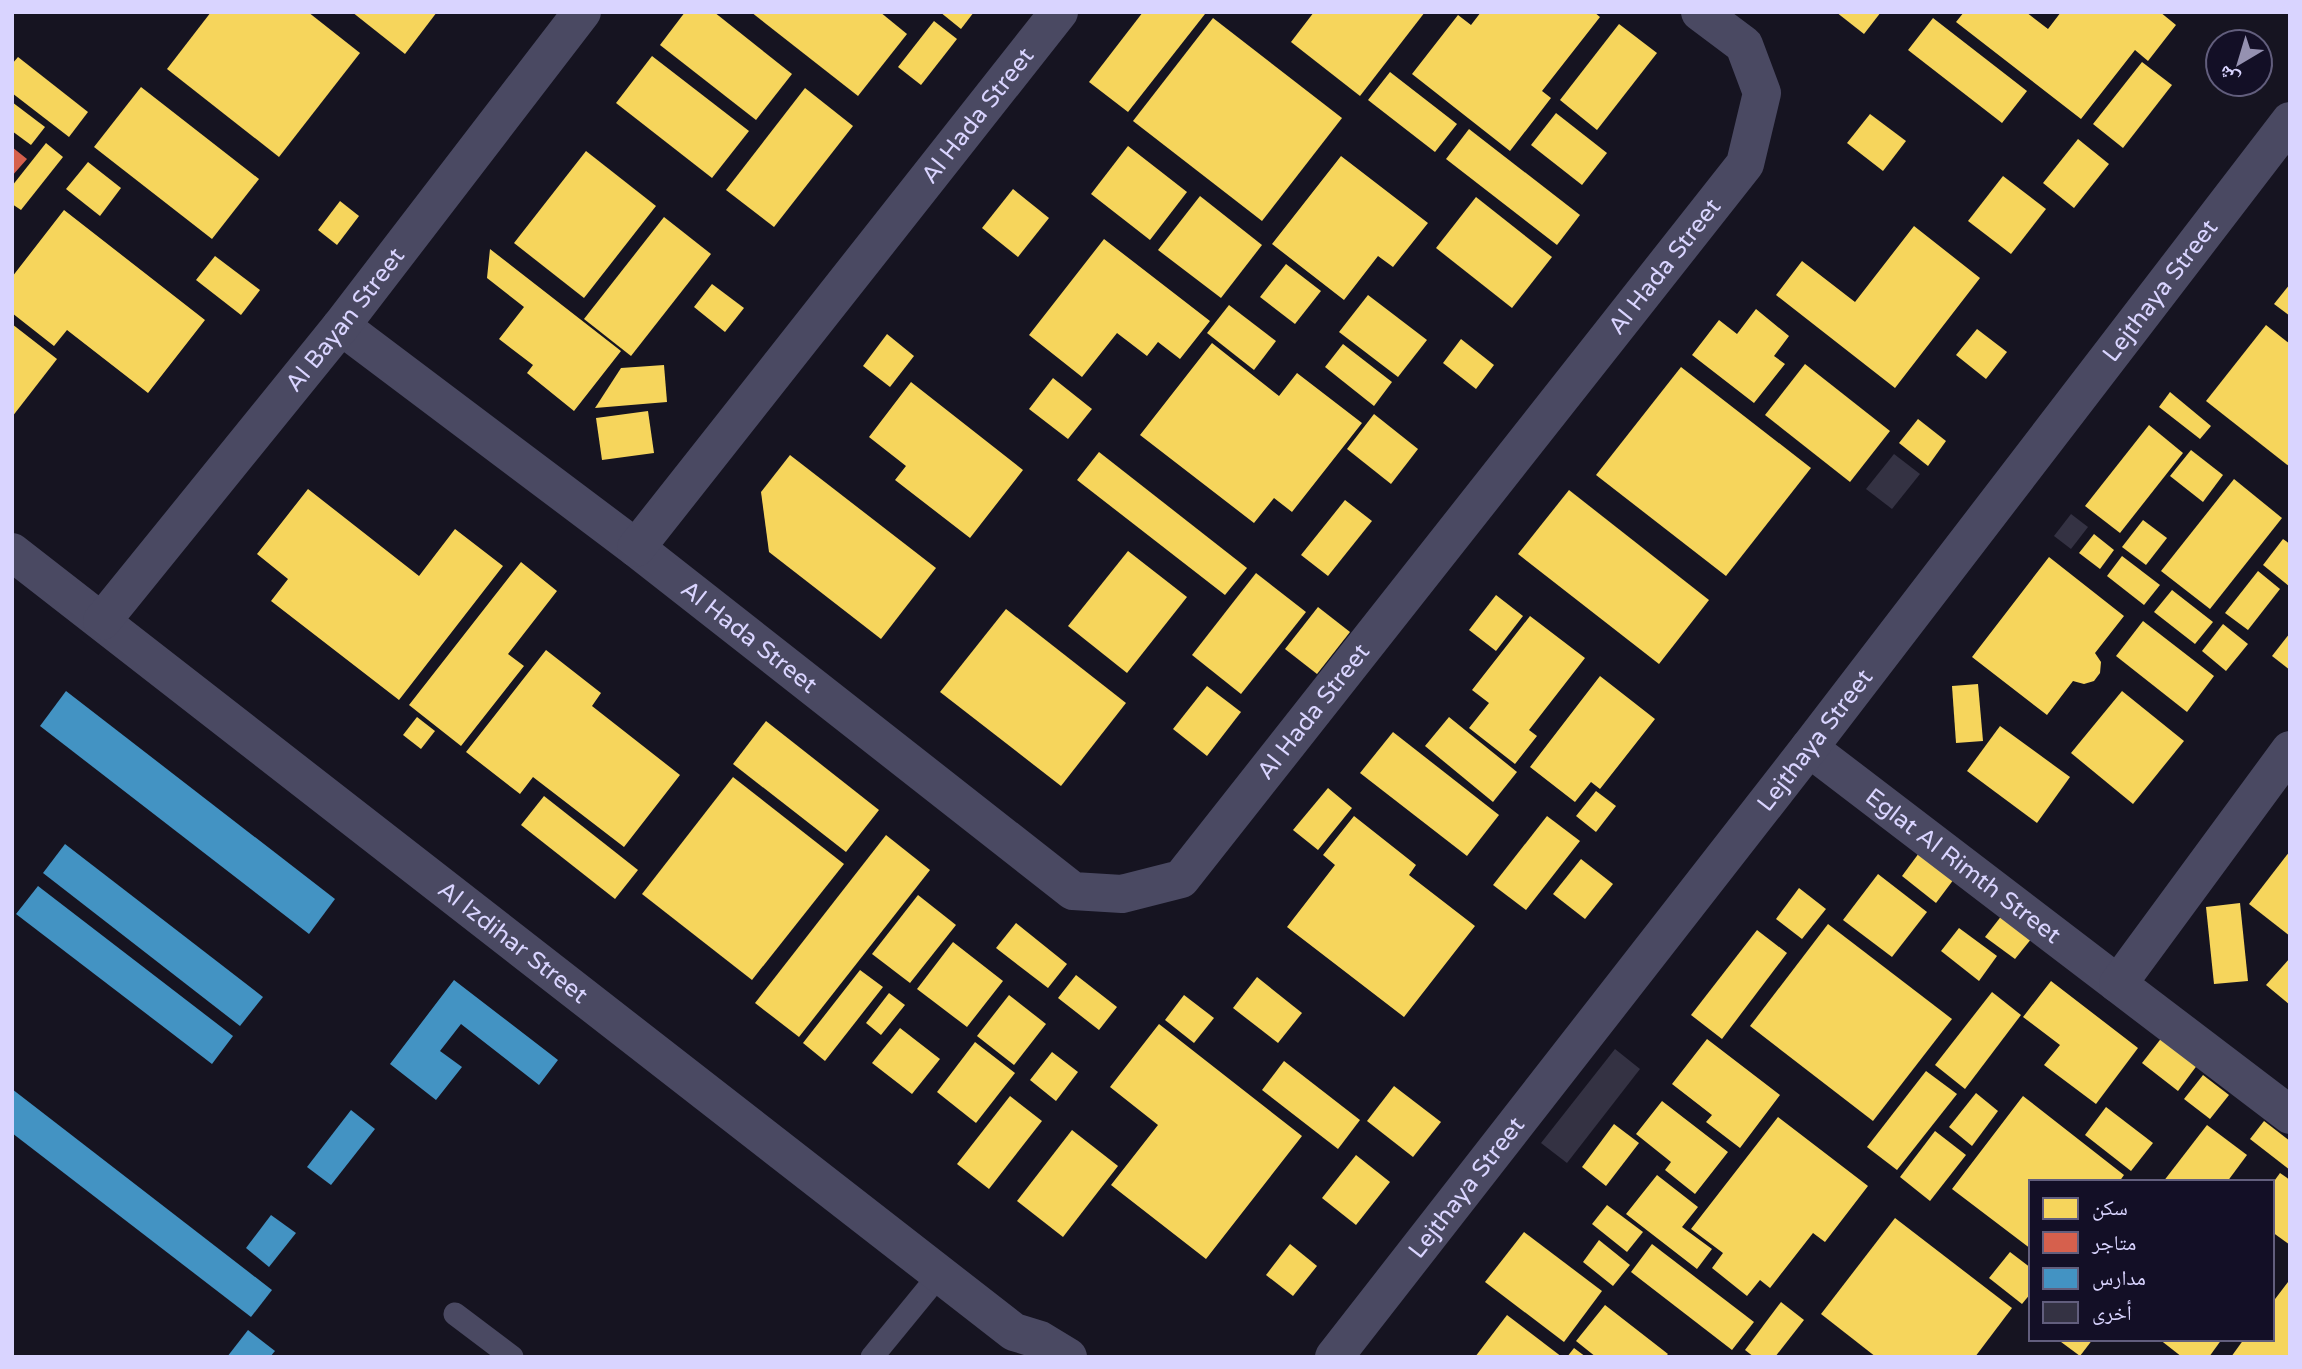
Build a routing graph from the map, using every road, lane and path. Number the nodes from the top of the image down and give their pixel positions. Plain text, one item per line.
1 (582, 12) edge
2 (1059, 12) edge
3 (1700, 12) edge
4 (2290, 121) edge
5 (341, 326) junction
6 (636, 548) junction
7 (12, 552) edge
8 (102, 621) junction
9 (1809, 748) junction
10 (2290, 750) edge
11 (2118, 984) junction
12 (2290, 1115) edge
13 (940, 1274) junction
14 (454, 1314) dead end
15 (1021, 1344) edge
16 (512, 1357) edge
17 (872, 1357) edge
18 (1068, 1357) edge
19 (1334, 1357) edge

1 - 5 street, Al Bayan Street
2 - 6 street, Al Hada Street
3 - 6 street, Al Hada Street
4 - 9 street, Lejthaya Street
5 - 6 street, Al Hada Street
5 - 8 street, Al Bayan Street
7 - 8 street, Al Izdihar Street
8 - 13 street, Al Izdihar Street
9 - 11 street, Eglat Al Rimth Street
9 - 19 street, Lejthaya Street
10 - 11 street
11 - 12 street, Eglat Al Rimth Street
13 - 15 street, Al Izdihar Street
13 - 17 lane
14 - 16 lane
15 - 18 street, Al Izdihar Street

